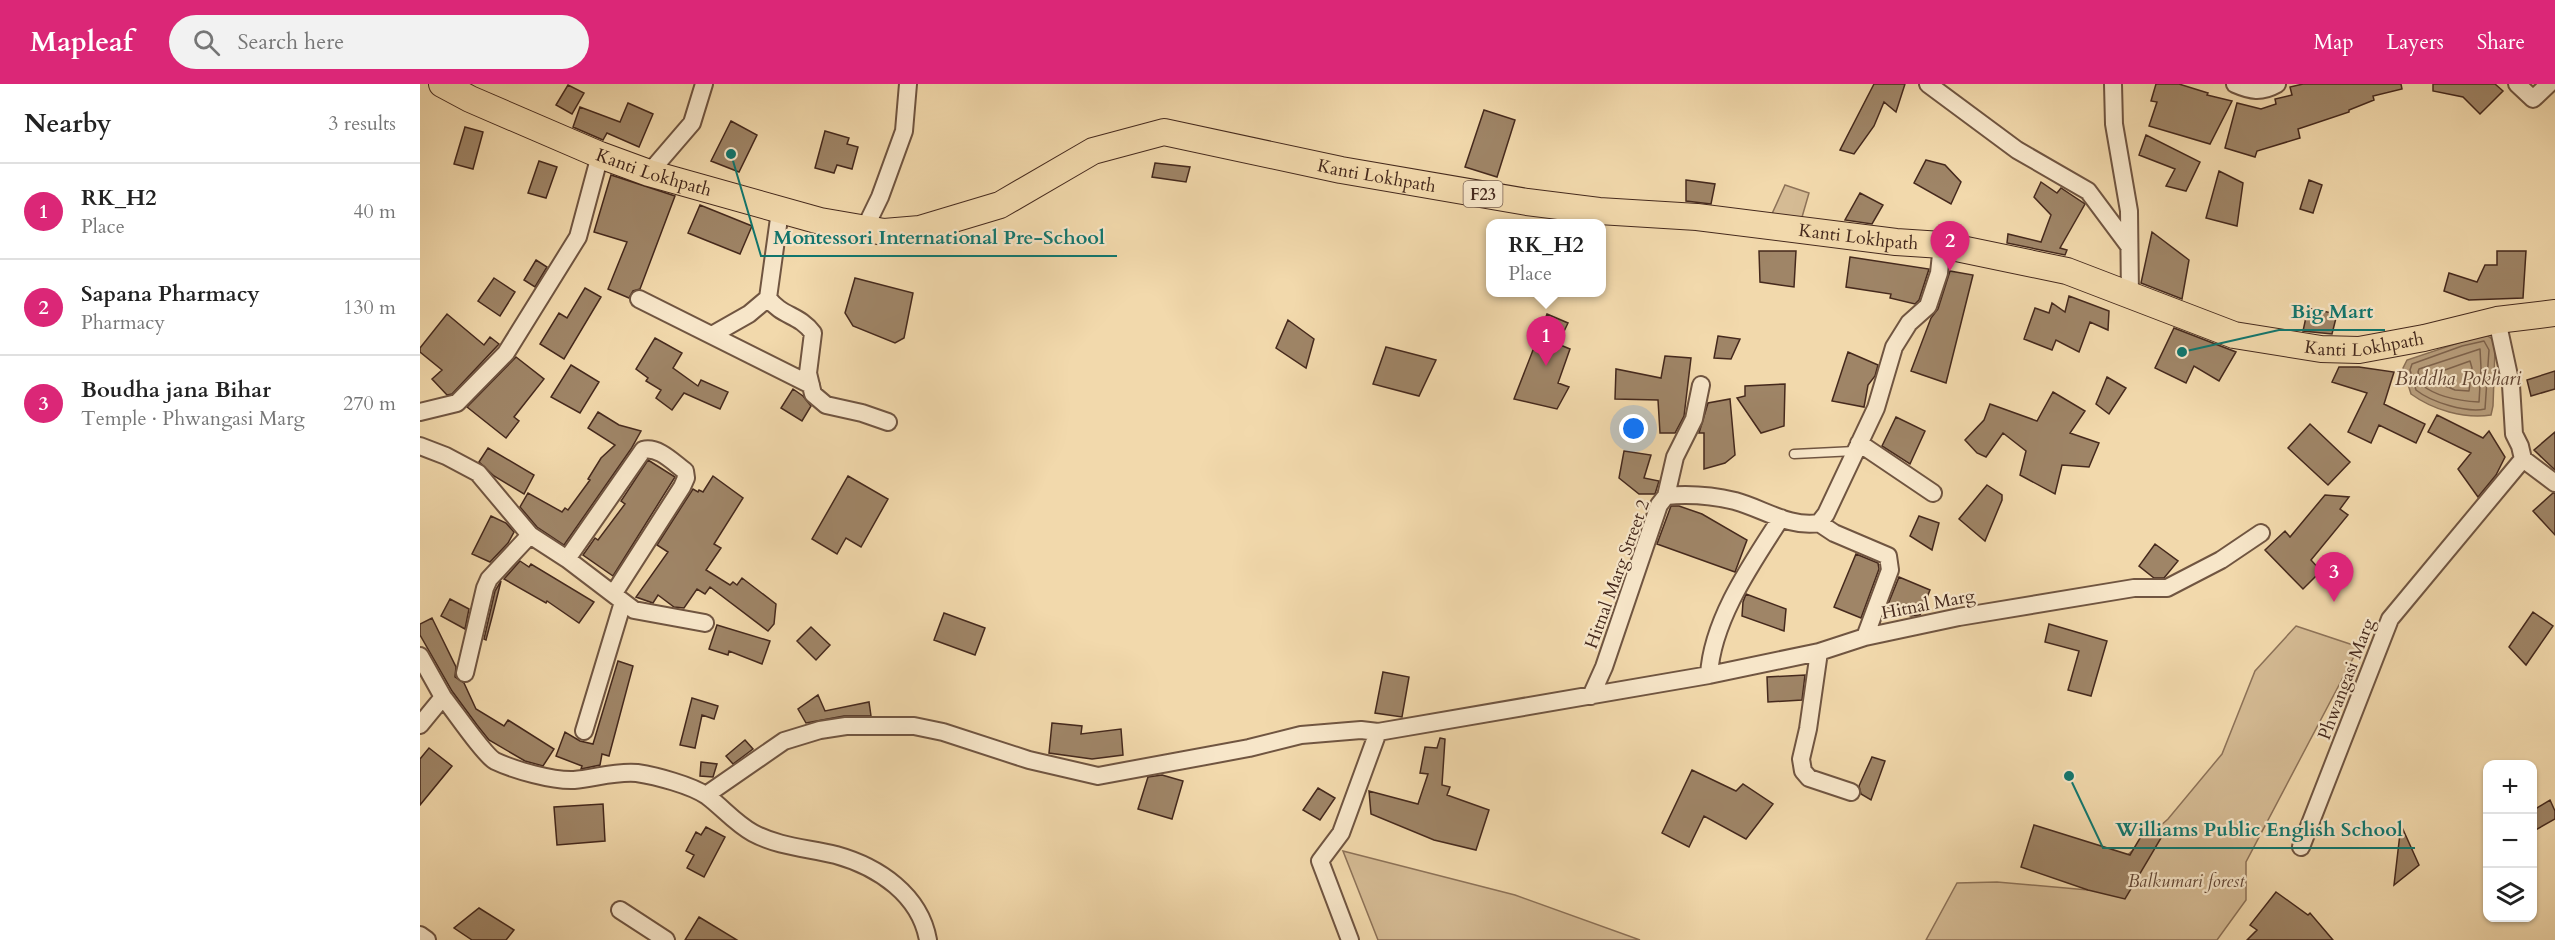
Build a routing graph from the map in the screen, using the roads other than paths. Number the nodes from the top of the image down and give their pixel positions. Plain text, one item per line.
1 (442, 84) edge
2 (704, 84) edge
3 (908, 84) edge
4 (1928, 84) edge
5 (2113, 84) edge
6 (2235, 84) edge
7 (2277, 84) edge
8 (2517, 84) edge
9 (2549, 84) edge
10 (600, 155) junction
11 (649, 173) junction
12 (780, 211) junction
13 (864, 230) junction
14 (1942, 245) junction
15 (2129, 246) junction
16 (2130, 296) junction
17 (768, 298) junction
18 (639, 299) dead end
19 (2555, 313) edge
20 (2497, 320) junction
21 (712, 335) junction
22 (811, 385) junction
23 (1701, 385) dead end
24 (420, 412) edge
25 (888, 422) dead end
26 (420, 446) edge
27 (1857, 447) junction
28 (1794, 454) dead end
29 (2523, 459) junction
30 (2555, 483) edge
31 (1933, 493) dead end
32 (1666, 496) junction
33 (1781, 518) junction
34 (1819, 523) junction
35 (2261, 532) dead end
36 (530, 535) junction
37 (567, 559) junction
38 (618, 597) junction
39 (705, 624) dead end
40 (1865, 637) junction
41 (1819, 652) junction
42 (420, 656) edge
43 (465, 673) dead end
44 (1709, 675) junction
45 (1591, 696) junction
46 (443, 697) junction
47 (420, 725) edge
48 (584, 731) dead end
49 (1378, 732) junction
50 (1851, 792) dead end
51 (706, 795) junction
52 (2301, 847) dead end
53 (620, 910) dead end
54 (420, 935) edge
55 (428, 940) edge
56 (666, 940) edge
57 (928, 940) edge
58 (1350, 940) edge

1 - 10 main road, Kanti Lokhpath / F23
2 - 11 street
3 - 13 street
4 - 15 street
5 - 15 street
6 - 7 street
8 - 9 street
10 - 11 main road, Kanti Lokhpath / F23
10 - 24 street
11 - 12 main road, Kanti Lokhpath / F23
12 - 13 main road, Kanti Lokhpath / F23
12 - 17 street
13 - 14 main road, Kanti Lokhpath / F23
14 - 16 main road, Kanti Lokhpath / F23
14 - 27 street
15 - 16 street
16 - 20 main road, Kanti Lokhpath / F23
17 - 21 street
17 - 22 street
18 - 21 street
19 - 20 main road, Kanti Lokhpath / F23
20 - 29 street
21 - 22 street
22 - 25 street
23 - 32 street
26 - 36 street
27 - 28 lane
27 - 31 street
27 - 34 street
29 - 30 street
29 - 52 street, Phwangasi Marg
32 - 33 street, Hitnal Marg Street 2
32 - 45 street, Hitnal Marg Street 2
33 - 34 street, Hitnal Marg Street 2
33 - 44 street
34 - 40 street
35 - 40 street, Hitnal Marg
36 - 37 street
36 - 43 street
37 - 38 street
37 - 38 street
38 - 39 street
38 - 48 street
40 - 41 street, Hitnal Marg
41 - 44 street, Hitnal Marg
41 - 50 street
42 - 46 street
44 - 45 street, Hitnal Marg
45 - 49 street, Hitnal Marg
46 - 47 street
46 - 51 street
49 - 51 street, Hitnal Marg
49 - 58 street
51 - 57 street
53 - 56 street
54 - 55 street

